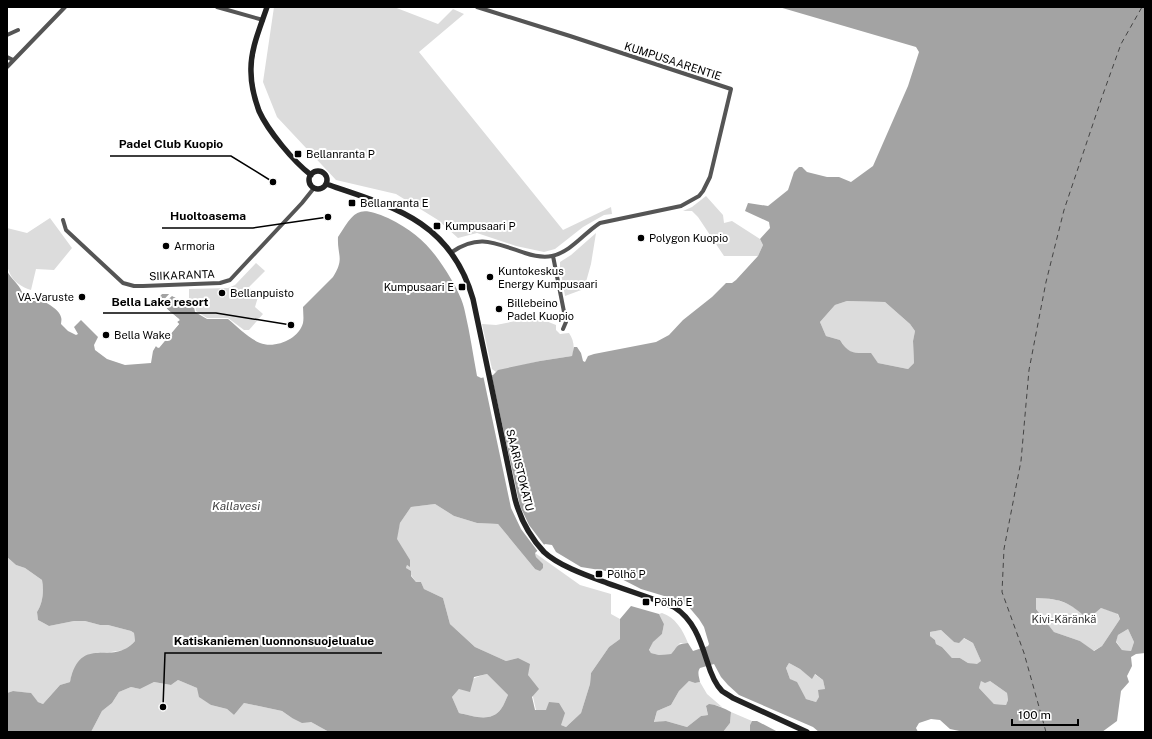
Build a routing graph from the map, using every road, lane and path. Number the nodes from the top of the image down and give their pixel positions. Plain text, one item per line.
1 (65, 7) edge
2 (217, 7) edge
3 (267, 7) edge
4 (477, 7) edge
5 (263, 20) junction
6 (18, 30) dead end
7 (7, 35) edge
8 (7, 57) edge
9 (13, 60) junction
10 (7, 67) edge
11 (311, 175) junction
12 (326, 184) junction
13 (314, 188) junction
14 (63, 220) dead end
15 (452, 252) junction
16 (553, 256) junction
17 (563, 328) dead end
18 (807, 732) edge

1 - 9 street
2 - 5 street
3 - 5 main road
4 - 16 street, KUMPUSAARENTIE
5 - 11 main road
6 - 7 street
8 - 9 street
9 - 10 street
11 - 12 main road
11 - 13 main road
12 - 13 main road
12 - 15 main road, SAARISTOKATU
13 - 14 street, SIIKARANTA
15 - 16 street
15 - 18 main road, SAARISTOKATU
16 - 17 street

